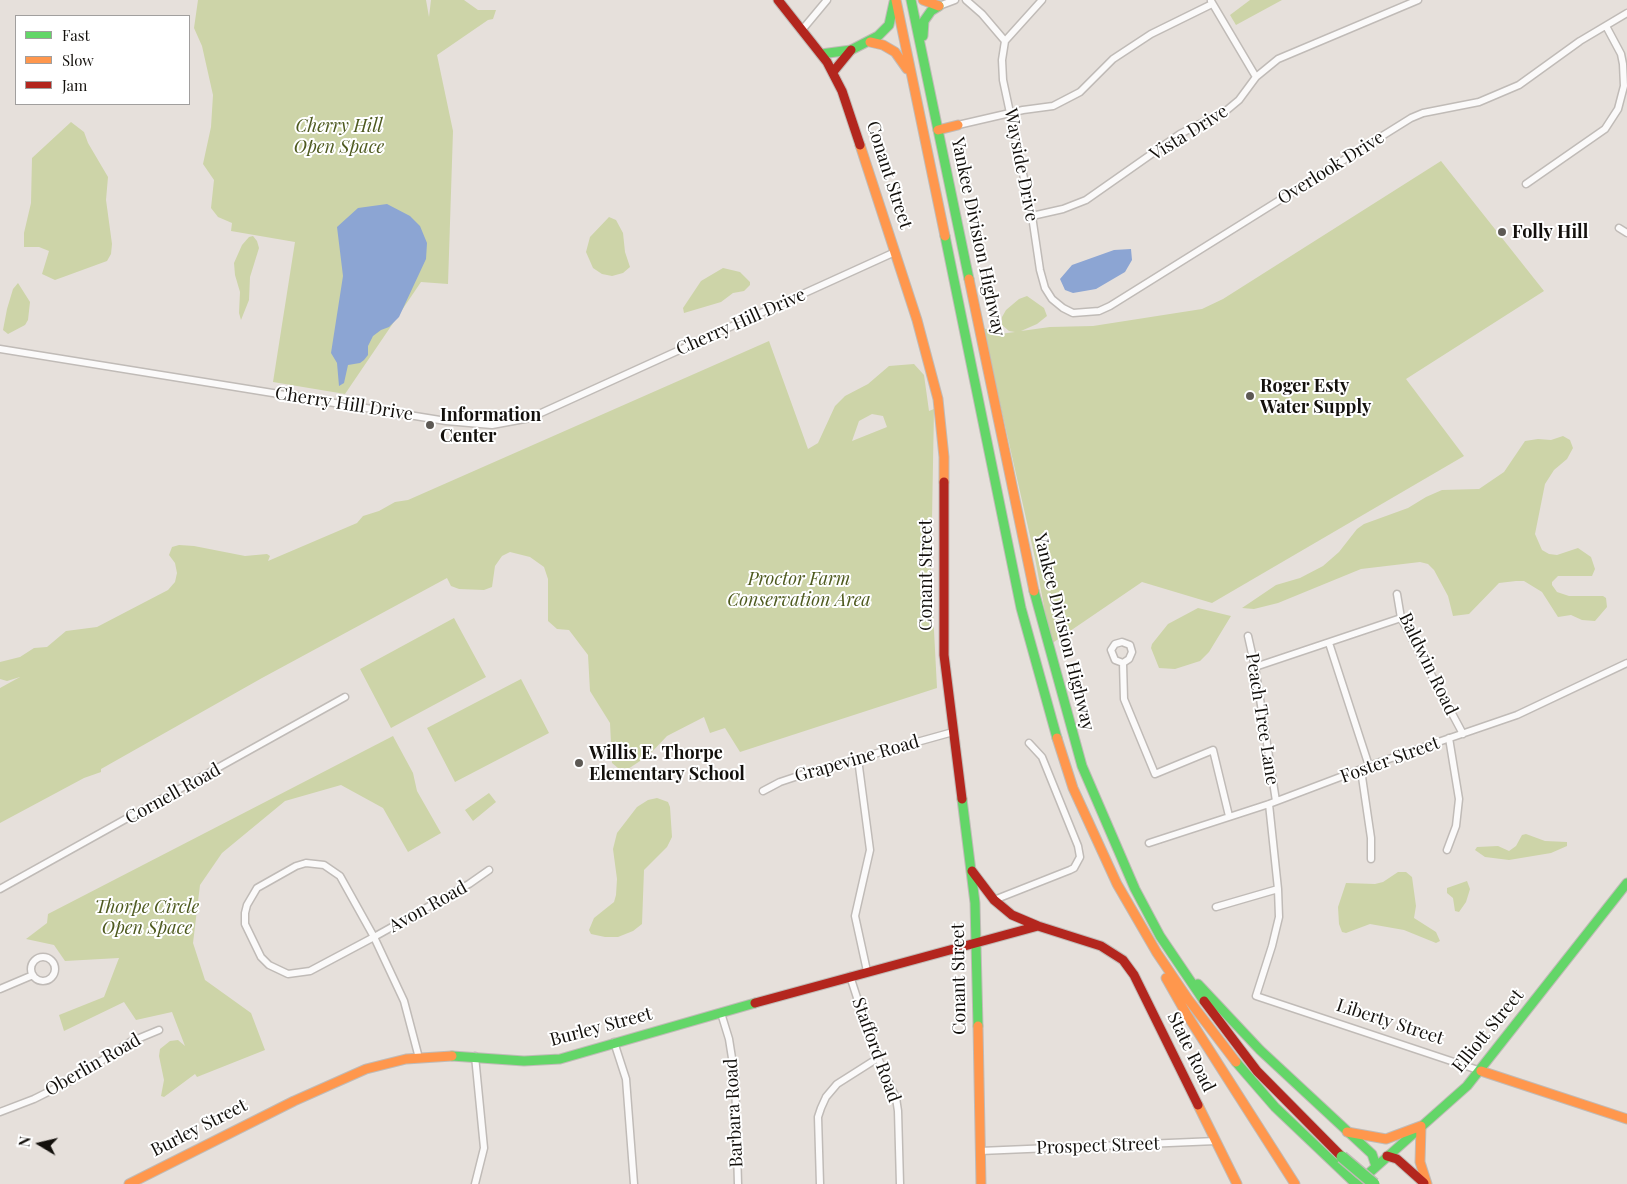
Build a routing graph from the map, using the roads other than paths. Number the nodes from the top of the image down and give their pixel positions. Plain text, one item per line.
1 (778, 0) edge
2 (827, 0) edge
3 (895, 0) edge
4 (911, 0) edge
5 (922, 0) edge
6 (955, 0) edge
7 (966, 0) edge
8 (1042, 0) edge
9 (1418, 0) edge
10 (1211, 2) edge
11 (939, 6) junction
12 (1627, 13) edge
13 (1606, 26) junction
14 (802, 30) junction
15 (1005, 41) junction
16 (870, 42) junction
17 (851, 50) junction
18 (821, 54) junction
19 (924, 58) junction
20 (833, 72) junction
21 (912, 77) junction
22 (1256, 77) junction
23 (1010, 113) junction
24 (958, 125) joint
25 (938, 130) junction
26 (1526, 184) dead end
27 (1032, 216) junction
28 (1619, 228) dead end
29 (1627, 234) edge
30 (895, 252) junction
31 (1045, 288) joint
32 (0, 349) edge
33 (1397, 594) dead end
34 (1401, 618) junction
35 (1248, 636) dead end
36 (1329, 643) junction
37 (1122, 663) dead end
38 (1627, 663) edge
39 (1255, 667) junction
40 (345, 697) dead end
41 (953, 732) junction
42 (1463, 734) junction
43 (1448, 738) junction
44 (1029, 743) dead end
45 (858, 759) junction
46 (1369, 766) junction
47 (1361, 770) junction
48 (763, 791) dead end
49 (1276, 801) junction
50 (1268, 804) junction
51 (1229, 816) junction
52 (1148, 843) dead end
53 (1447, 850) dead end
54 (1371, 859) dead end
55 (489, 870) dead end
56 (971, 870) junction
57 (1627, 883) edge
58 (0, 889) edge
59 (1135, 889) junction
60 (1278, 890) junction
61 (994, 900) junction
62 (1216, 907) dead end
63 (1130, 908) junction
64 (1038, 926) junction
65 (374, 936) junction
66 (976, 942) junction
67 (867, 971) junction
68 (33, 975) dead end
69 (850, 976) junction
70 (0, 989) edge
71 (721, 1013) junction
72 (159, 1030) dead end
73 (614, 1042) junction
74 (475, 1056) junction
75 (419, 1058) junction
76 (878, 1058) junction
77 (1481, 1071) junction
78 (0, 1112) edge
79 (1627, 1119) edge
80 (1421, 1126) junction
81 (1345, 1131) junction
82 (1216, 1141) junction
83 (980, 1151) junction
84 (1387, 1156) junction
85 (1339, 1162) junction
86 (1376, 1166) junction
87 (1296, 1183) edge
88 (129, 1184) edge
89 (475, 1184) edge
90 (634, 1184) edge
91 (738, 1184) edge
92 (820, 1184) edge
93 (900, 1184) edge
94 (981, 1184) edge
95 (1237, 1184) edge
96 (1357, 1184) edge
97 (1374, 1184) edge
98 (1426, 1184) edge

1 - 14 main road, Conant Street
2 - 14 street
3 - 16 main road
3 - 21 main road, Yankee Division Highway
4 - 19 main road, Yankee Division Highway
5 - 11 main road
6 - 11 street
7 - 15 street
8 - 15 street
9 - 22 street, Vista Drive
10 - 22 street
10 - 23 street
11 - 19 main road
12 - 13 street, Overlook Drive
13 - 26 street
13 - 31 street, Overlook Drive
14 - 18 main road, Conant Street
15 - 23 street, Wayside Drive
16 - 17 main road
16 - 21 main road
17 - 18 main road
17 - 20 main road
18 - 20 main road, Conant Street
19 - 25 main road, Yankee Division Highway
20 - 30 main road, Conant Street
21 - 63 main road, Yankee Division Highway
22 - 27 street, Vista Drive
23 - 24 street
23 - 27 street, Wayside Drive
24 - 25 main road
25 - 59 main road, Yankee Division Highway
27 - 31 street, Wayside Drive
28 - 29 street
30 - 32 street, Cherry Hill Drive
30 - 41 main road, Conant Street
33 - 34 street, Baldwin Road
34 - 36 street
34 - 42 street, Baldwin Road
35 - 39 street, Peach Tree Lane
36 - 39 street
36 - 46 street
37 - 51 street
38 - 42 street, Foster Street
39 - 49 street, Peach Tree Lane
40 - 58 street, Cornell Road
41 - 45 street, Grapevine Road
41 - 56 main road, Conant Street
42 - 43 street, Foster Street
43 - 46 street, Foster Street
43 - 53 street
44 - 61 street
45 - 48 street, Grapevine Road
45 - 67 street
46 - 47 street, Foster Street
47 - 49 street, Foster Street
47 - 54 street
49 - 50 street, Foster Street
50 - 51 street, Foster Street
50 - 60 street
51 - 52 street, Foster Street
55 - 65 street, Avon Road
56 - 61 main road
56 - 66 main road, Conant Street
57 - 77 main road, Elliott Street
59 - 81 main road
59 - 85 main road, Yankee Division Highway
60 - 62 street
60 - 77 street, Liberty Street
61 - 64 main road
63 - 85 main road, Yankee Division Highway
63 - 87 main road
64 - 66 main road, Burley Street
64 - 82 main road, State Road
65 - 65 street
65 - 75 street, Avon Road
66 - 67 main road, Burley Street
66 - 83 main road, Conant Street
67 - 69 main road, Burley Street
68 - 70 street
69 - 71 main road, Burley Street
69 - 76 street, Stafford Road
71 - 73 main road, Burley Street
71 - 91 street, Barbara Road
72 - 78 street, Oberlin Road
73 - 74 main road, Burley Street
73 - 90 street
74 - 75 main road, Burley Street
74 - 89 street
75 - 88 main road, Burley Street
76 - 92 street
76 - 93 street, Stafford Road
77 - 79 main road, Liberty Street
77 - 80 main road, Elliott Street
80 - 81 main road
80 - 84 main road, Elliott Street
80 - 98 main road
81 - 86 main road
82 - 83 street, Prospect Street
82 - 95 main road, State Road
83 - 94 main road, Conant Street
84 - 86 main road, Elliott Street
84 - 98 main road
85 - 96 main road, Yankee Division Highway
85 - 97 main road, Yankee Division Highway, bridge
86 - 96 main road, Elliott Street

